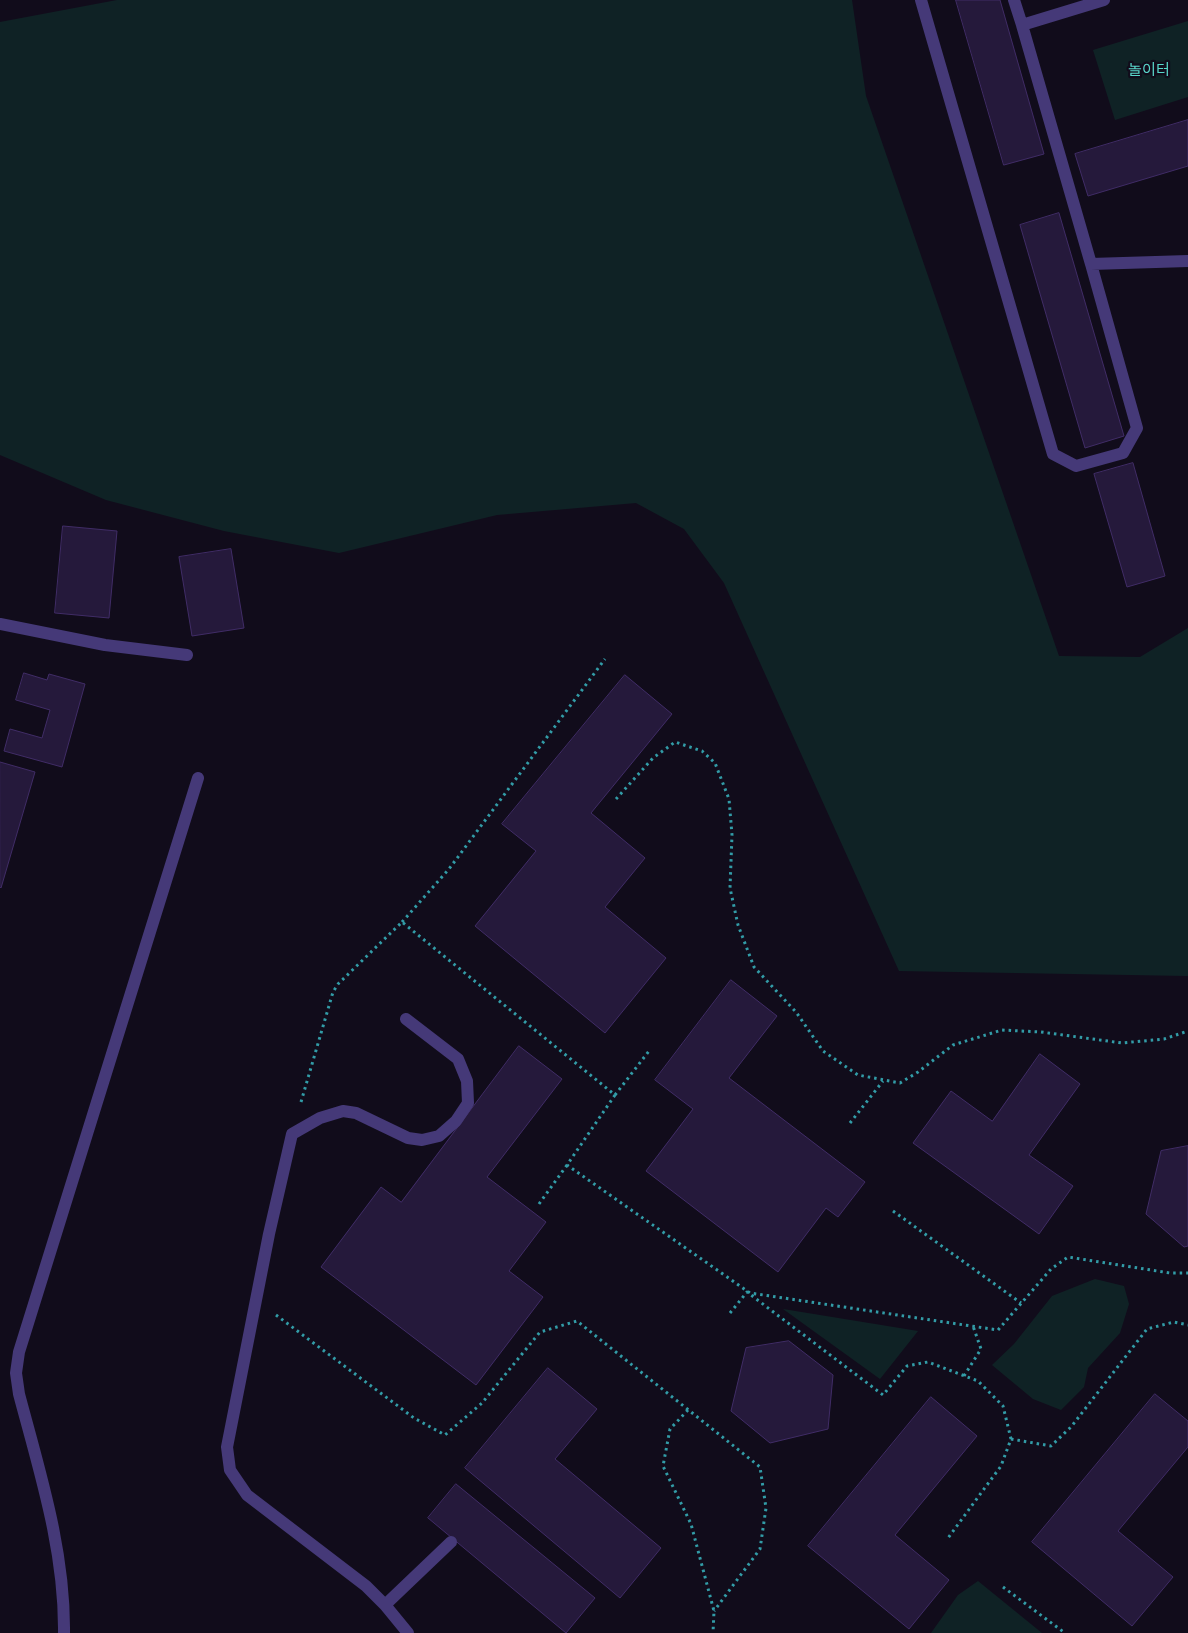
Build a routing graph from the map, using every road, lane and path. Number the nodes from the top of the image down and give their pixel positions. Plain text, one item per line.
1 (921, 0) edge
2 (1014, 0) edge
3 (1104, 0) edge
4 (1022, 25) junction
5 (1188, 262) edge
6 (1091, 264) junction
7 (0, 624) edge
8 (188, 655) dead end
9 (605, 659) dead end
10 (198, 778) dead end
11 (616, 799) dead end
12 (402, 922) junction
13 (406, 1019) dead end
14 (1188, 1031) edge
15 (649, 1050) dead end
16 (883, 1081) junction
17 (615, 1095) junction
18 (850, 1123) dead end
19 (292, 1134) junction
20 (567, 1165) junction
21 (539, 1204) dead end
22 (893, 1211) dead end
23 (1188, 1273) edge
24 (748, 1292) junction
25 (1021, 1303) junction
26 (256, 1304) junction
27 (730, 1312) dead end
28 (1188, 1325) edge
29 (972, 1326) junction
30 (964, 1376) junction
31 (688, 1410) junction
32 (1011, 1439) junction
33 (948, 1538) dead end
34 (451, 1542) dead end
35 (1002, 1587) dead end
36 (385, 1605) junction
37 (714, 1611) junction
38 (64, 1633) edge
39 (408, 1633) edge
40 (714, 1633) edge
41 (1066, 1633) edge

1 - 6 street
2 - 4 street
3 - 4 street
4 - 6 street
5 - 6 street
7 - 8 street
9 - 12 path
10 - 38 street
11 - 16 path
12 - 17 path
12 - 19 path
13 - 19 street
14 - 16 path
15 - 17 path
16 - 18 path
17 - 20 path
19 - 26 street
20 - 21 path
20 - 24 path
22 - 25 path
23 - 25 path
24 - 27 path
24 - 29 path
24 - 30 path
25 - 29 path
26 - 31 path
26 - 36 street
28 - 32 path
29 - 30 path
30 - 32 path
31 - 37 path
31 - 37 path
32 - 33 path
34 - 36 street
35 - 41 path
36 - 39 street
37 - 40 path

